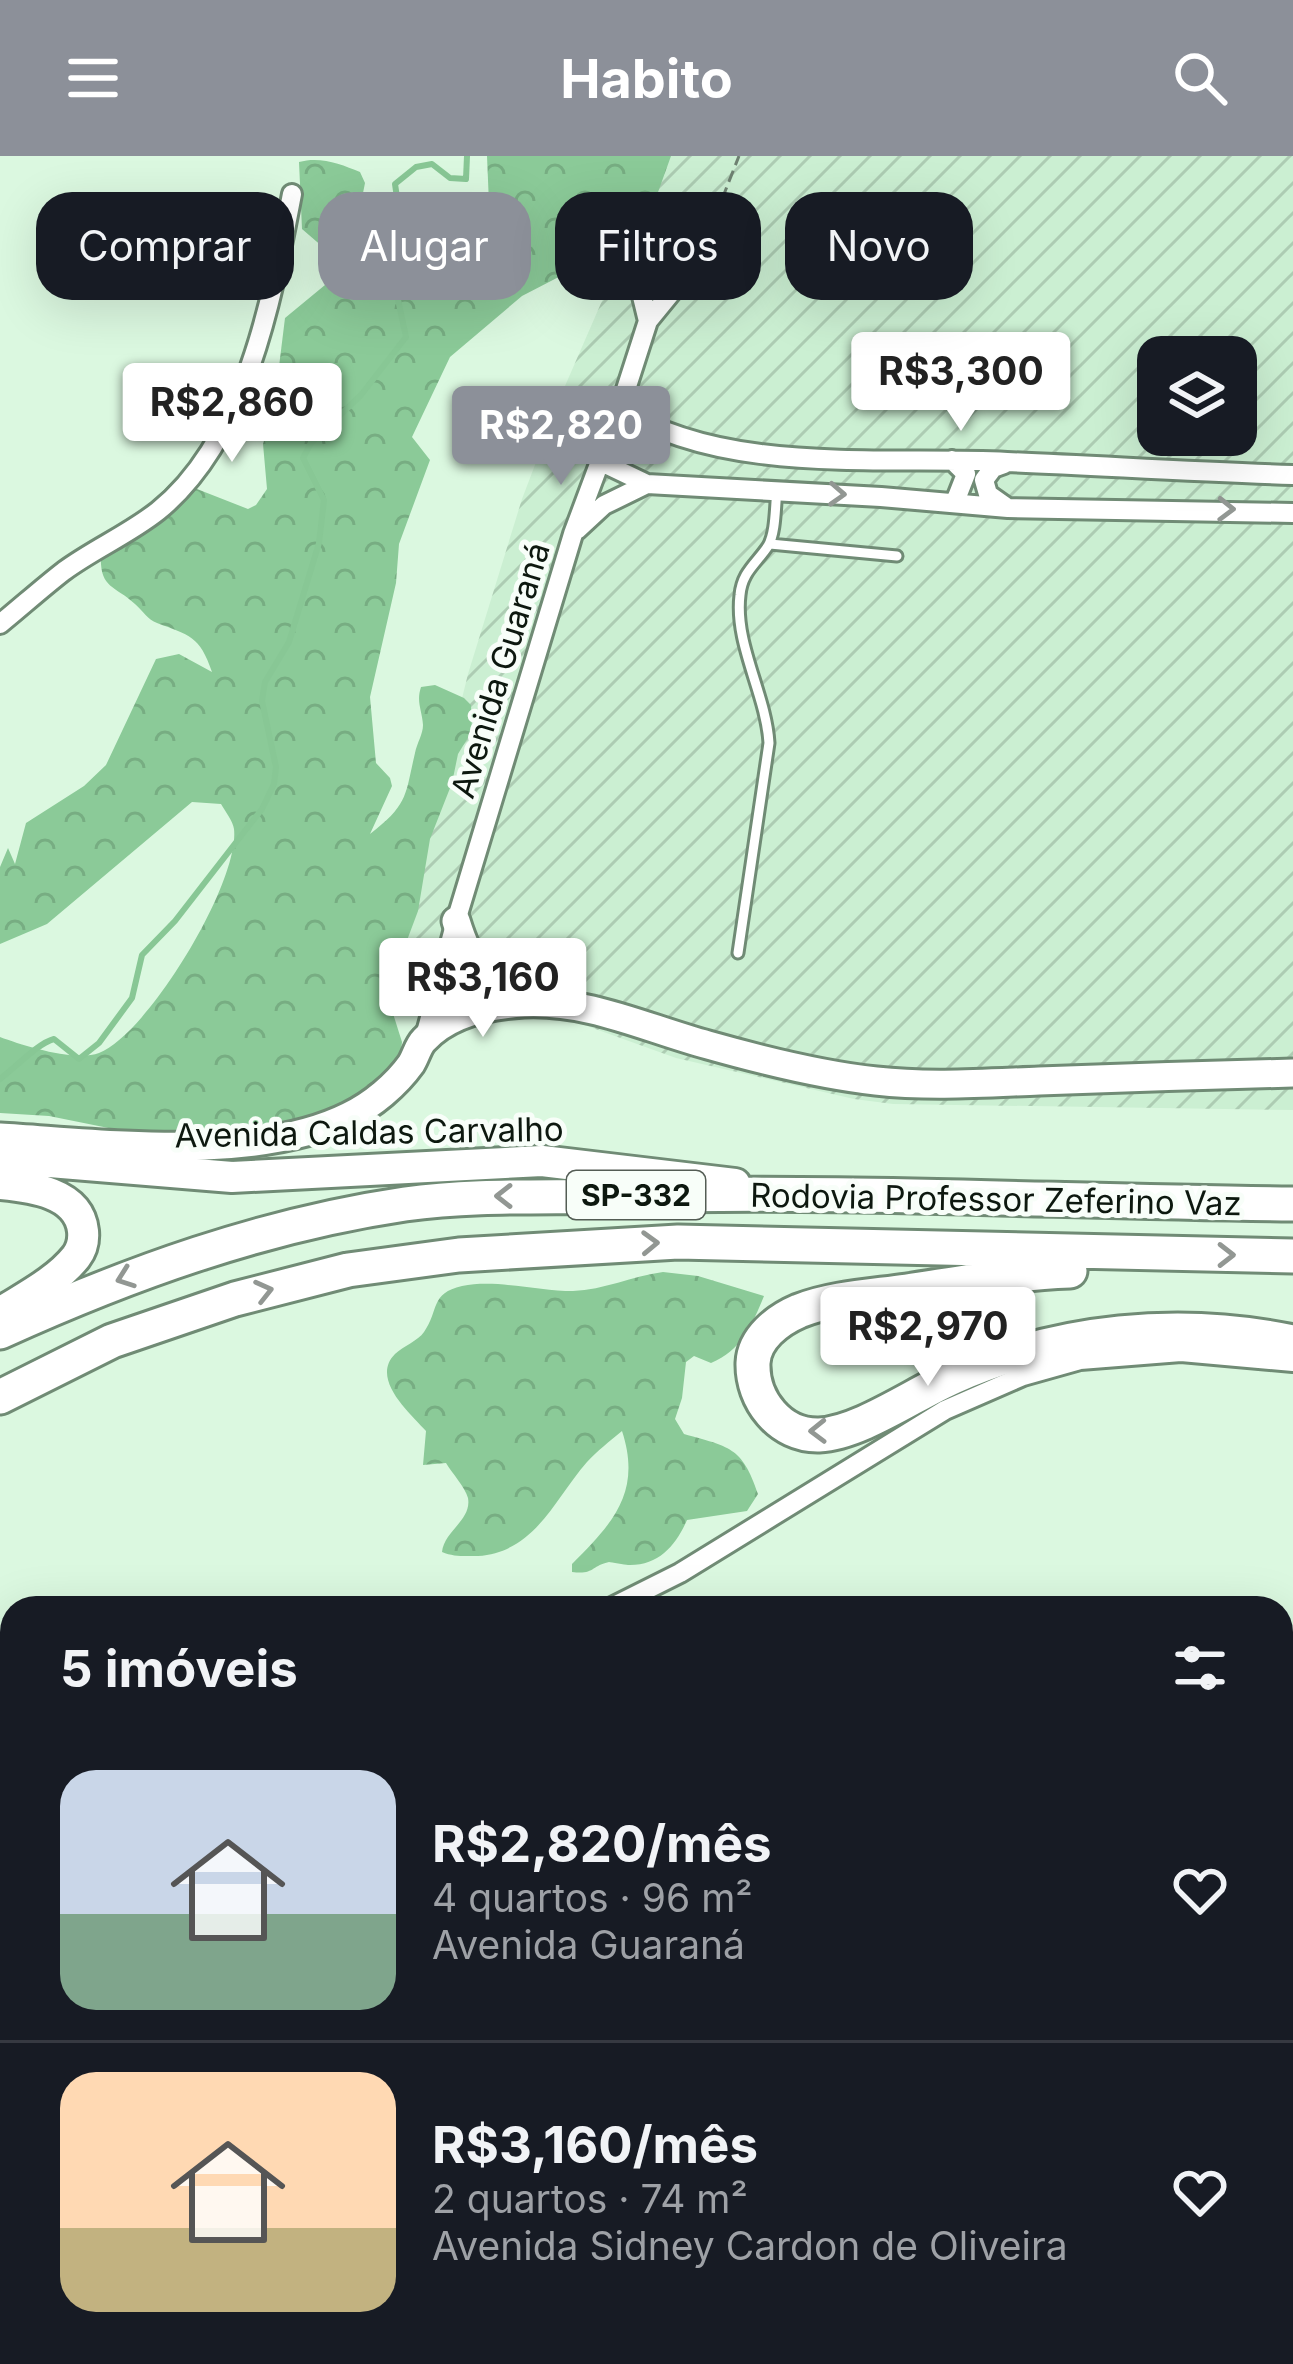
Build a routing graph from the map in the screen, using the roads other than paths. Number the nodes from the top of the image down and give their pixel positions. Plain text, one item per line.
1 (270, 300) edge
2 (648, 320) junction
3 (620, 408) junction
4 (801, 458) junction
5 (952, 460) junction
6 (599, 461) junction
7 (1009, 462) junction
8 (1084, 467) junction
9 (1293, 475) edge
10 (647, 484) junction
11 (777, 490) junction
12 (955, 502) junction
13 (1087, 507) junction
14 (1008, 508) junction
15 (1293, 513) edge
16 (573, 534) junction
17 (770, 544) junction
18 (897, 556) dead end
19 (0, 625) edge
20 (456, 921) junction
21 (738, 953) dead end
22 (527, 1003) junction
23 (424, 1040) junction
24 (1293, 1073) edge
25 (0, 1137) edge
26 (0, 1158) edge
27 (0, 1184) edge
28 (810, 1195) junction
29 (1293, 1204) edge
30 (1159, 1255) junction
31 (1293, 1256) edge
32 (0, 1313) edge
33 (0, 1332) edge
34 (1293, 1342) edge
35 (1293, 1362) edge
36 (0, 1397) edge
37 (634, 1596) edge

1 - 19 street
2 - 2 street, Avenida Guaraná
2 - 3 street, Avenida Guaraná
3 - 4 street
3 - 6 street, Avenida Guaraná
4 - 5 street
4 - 11 street
5 - 7 street
5 - 12 street
6 - 10 street
6 - 16 street, Avenida Guaraná
7 - 8 street
7 - 14 street
8 - 9 street
8 - 13 street
10 - 11 street
10 - 16 street
11 -> 12 street
11 - 17 lane
12 - 14 street
13 - 14 street
13 -> 15 street
16 - 20 street, Avenida Guaraná
17 - 18 lane
17 - 21 lane
20 - 22 street
20 - 23 street, Avenida Guaraná
22 - 23 street
22 - 24 street
23 - 25 street, Avenida Caldas Carvalho
26 - 28 main road, Avenida Caldas Carvalho
27 - 32 main road
28 - 29 highway, Rodovia Professor Zeferino Vaz / SP-332
28 -> 33 highway, Rodovia Professor Zeferino Vaz / SP-332
30 -> 31 highway, Rodovia Professor Zeferino Vaz / SP-332
34 -> 30 highway
36 -> 30 highway, Rodovia Professor Zeferino Vaz / SP-332
35 - 37 street

